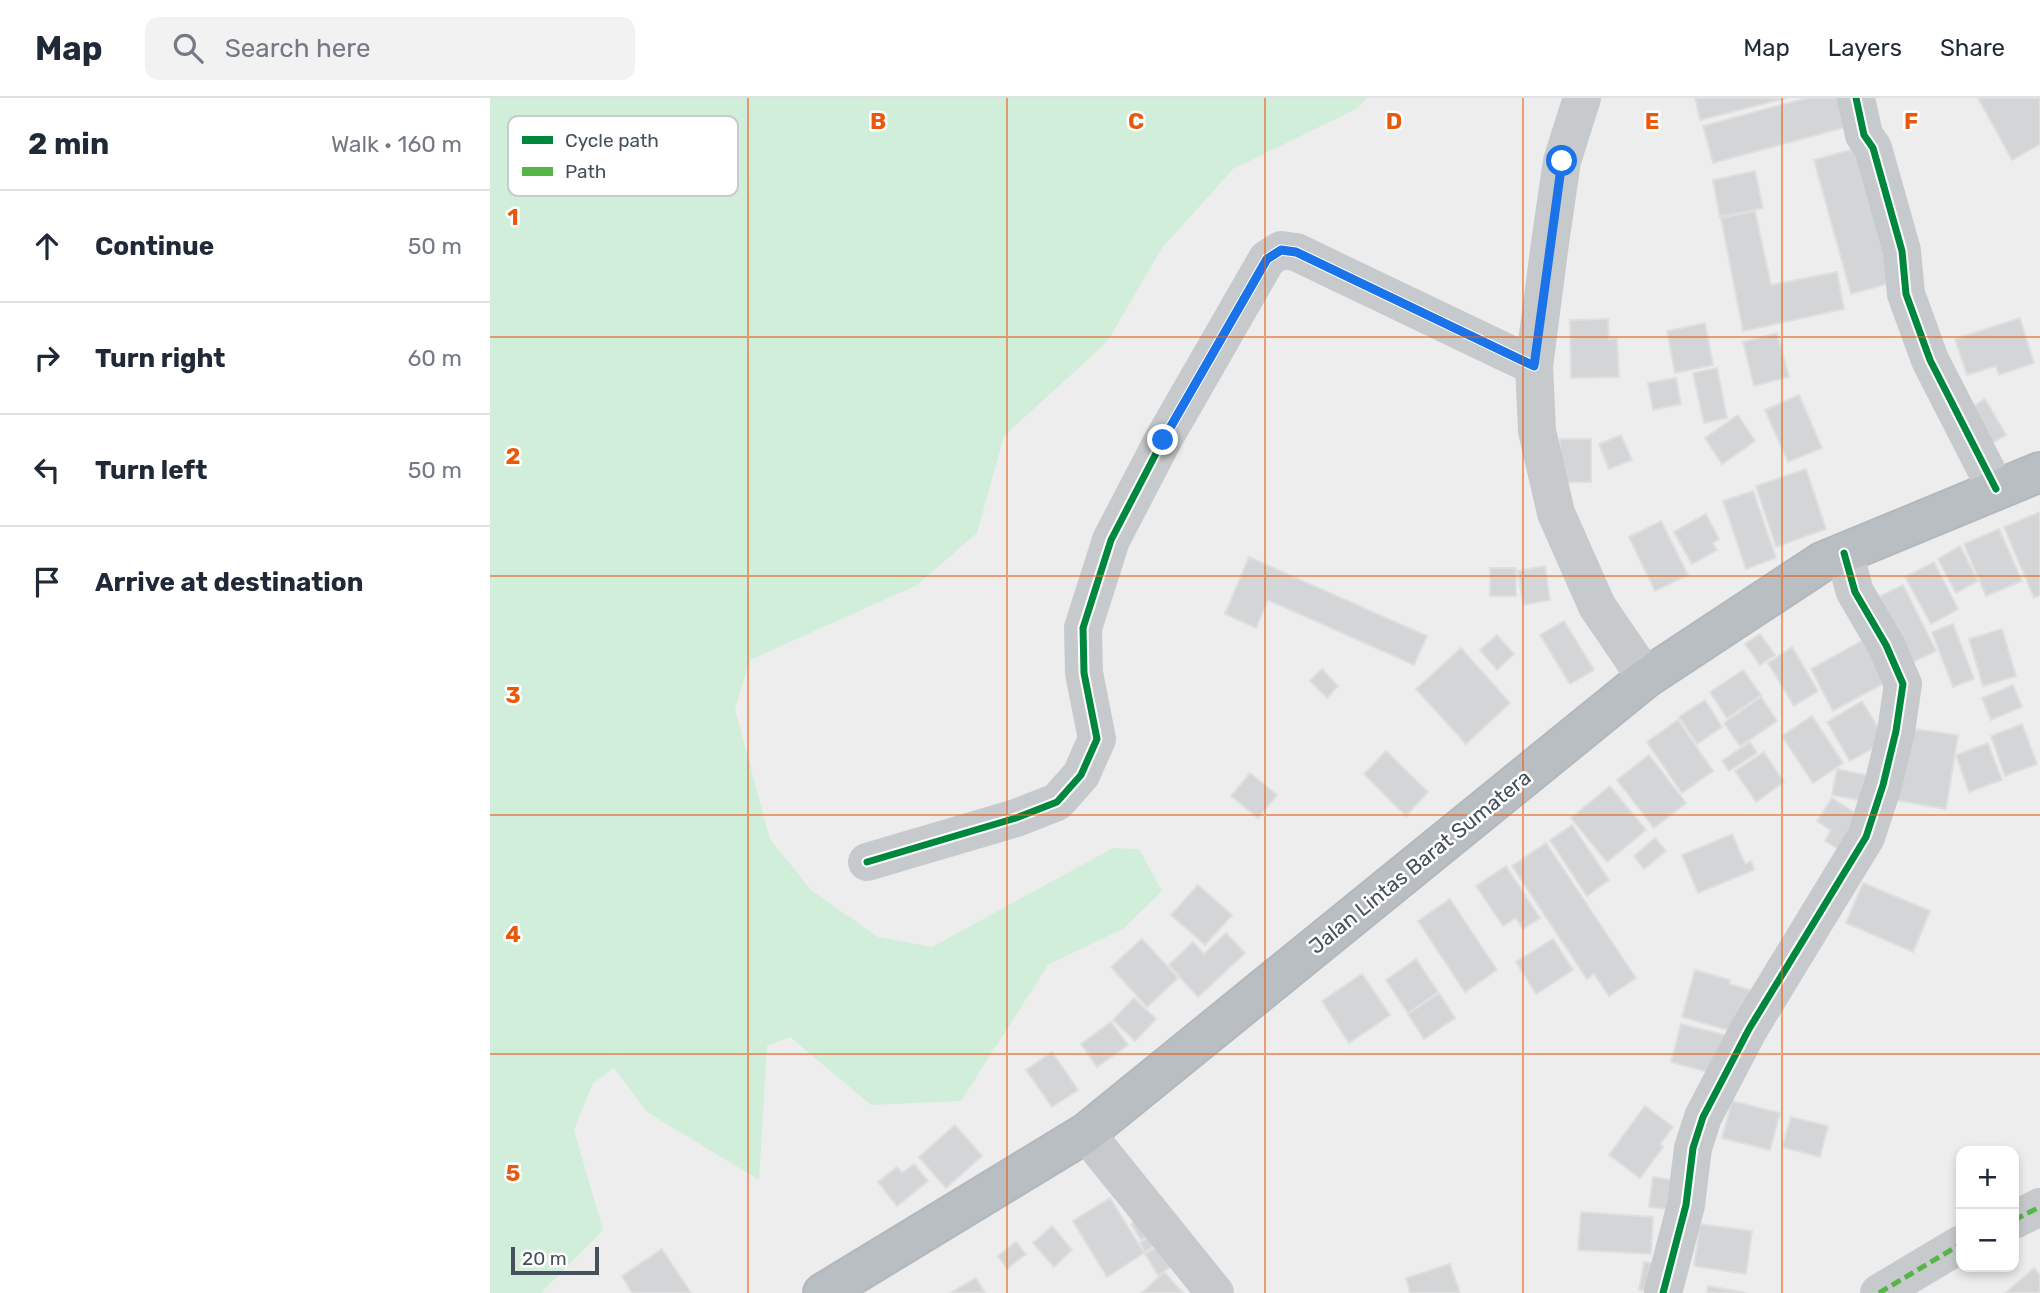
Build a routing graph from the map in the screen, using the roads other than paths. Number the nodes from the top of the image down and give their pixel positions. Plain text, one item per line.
1 (1582, 98) edge
2 (1856, 98) edge
3 (1534, 366) junction
4 (2040, 472) edge
5 (1996, 489) junction
6 (1844, 553) junction
7 (1646, 678) junction
8 (867, 862) dead end
9 (1086, 1133) junction
10 (2040, 1207) edge
11 (2019, 1218) edge
12 (1956, 1247) edge
13 (824, 1293) edge
14 (1215, 1293) edge
15 (1663, 1293) edge
16 (1879, 1293) edge

1 - 3 street
2 - 5 street
3 - 7 street
3 - 8 street
4 - 5 highway, Jalan Lintas Barat Sumatera
5 - 6 highway, Jalan Lintas Barat Sumatera
6 - 7 highway, Jalan Lintas Barat Sumatera
6 - 15 street
7 - 9 highway, Jalan Lintas Barat Sumatera
9 - 13 highway, Jalan Lintas Barat Sumatera
9 - 14 street
10 - 11 street
12 - 16 street

